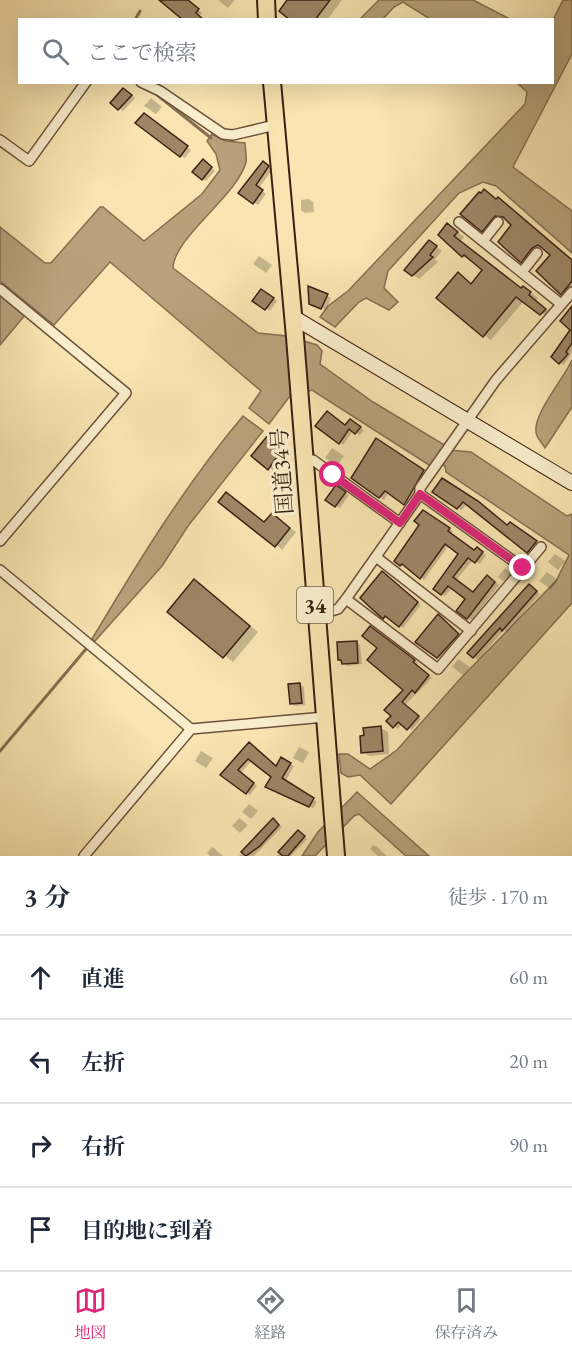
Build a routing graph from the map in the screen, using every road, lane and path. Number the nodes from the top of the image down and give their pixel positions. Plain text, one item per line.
1 (266, 0) edge
2 (267, 18) edge
3 (85, 84) edge
4 (145, 84) edge
5 (272, 84) edge
6 (275, 125) junction
7 (0, 140) edge
8 (459, 222) dead end
9 (498, 222) dead end
10 (483, 241) junction
11 (537, 254) dead end
12 (522, 272) junction
13 (0, 289) edge
14 (572, 292) edge
15 (561, 304) junction
16 (293, 317) junction
17 (466, 420) junction
18 (304, 461) junction
19 (572, 483) edge
20 (420, 494) junction
21 (400, 523) junction
22 (0, 541) edge
23 (540, 547) dead end
24 (376, 557) junction
25 (523, 568) junction
26 (0, 570) edge
27 (346, 599) junction
28 (315, 616) junction
29 (471, 631) junction
30 (325, 717) junction
31 (191, 729) junction
32 (336, 855) edge
33 (84, 856) edge

1 - 2 highway
3 - 7 street
4 - 6 street
5 - 6 highway, 国道34号 / 34
6 - 16 highway, 国道34号 / 34
8 - 10 street
9 - 10 street
10 - 12 street
11 - 12 street
12 - 15 street
13 - 22 street
14 - 15 street
15 - 17 street
16 - 17 street
16 - 18 highway, 国道34号 / 34
17 - 19 street
17 - 20 street
18 - 21 street
18 - 28 highway, 国道34号 / 34
20 - 21 street
20 - 25 street
21 - 24 street
23 - 25 street
24 - 27 street
24 - 29 street
25 - 29 street
26 - 31 street
27 - 28 street
27 - 29 street
28 - 30 highway, 国道34号 / 34
30 - 31 street
30 - 32 highway, 国道34号 / 34
31 - 33 street

